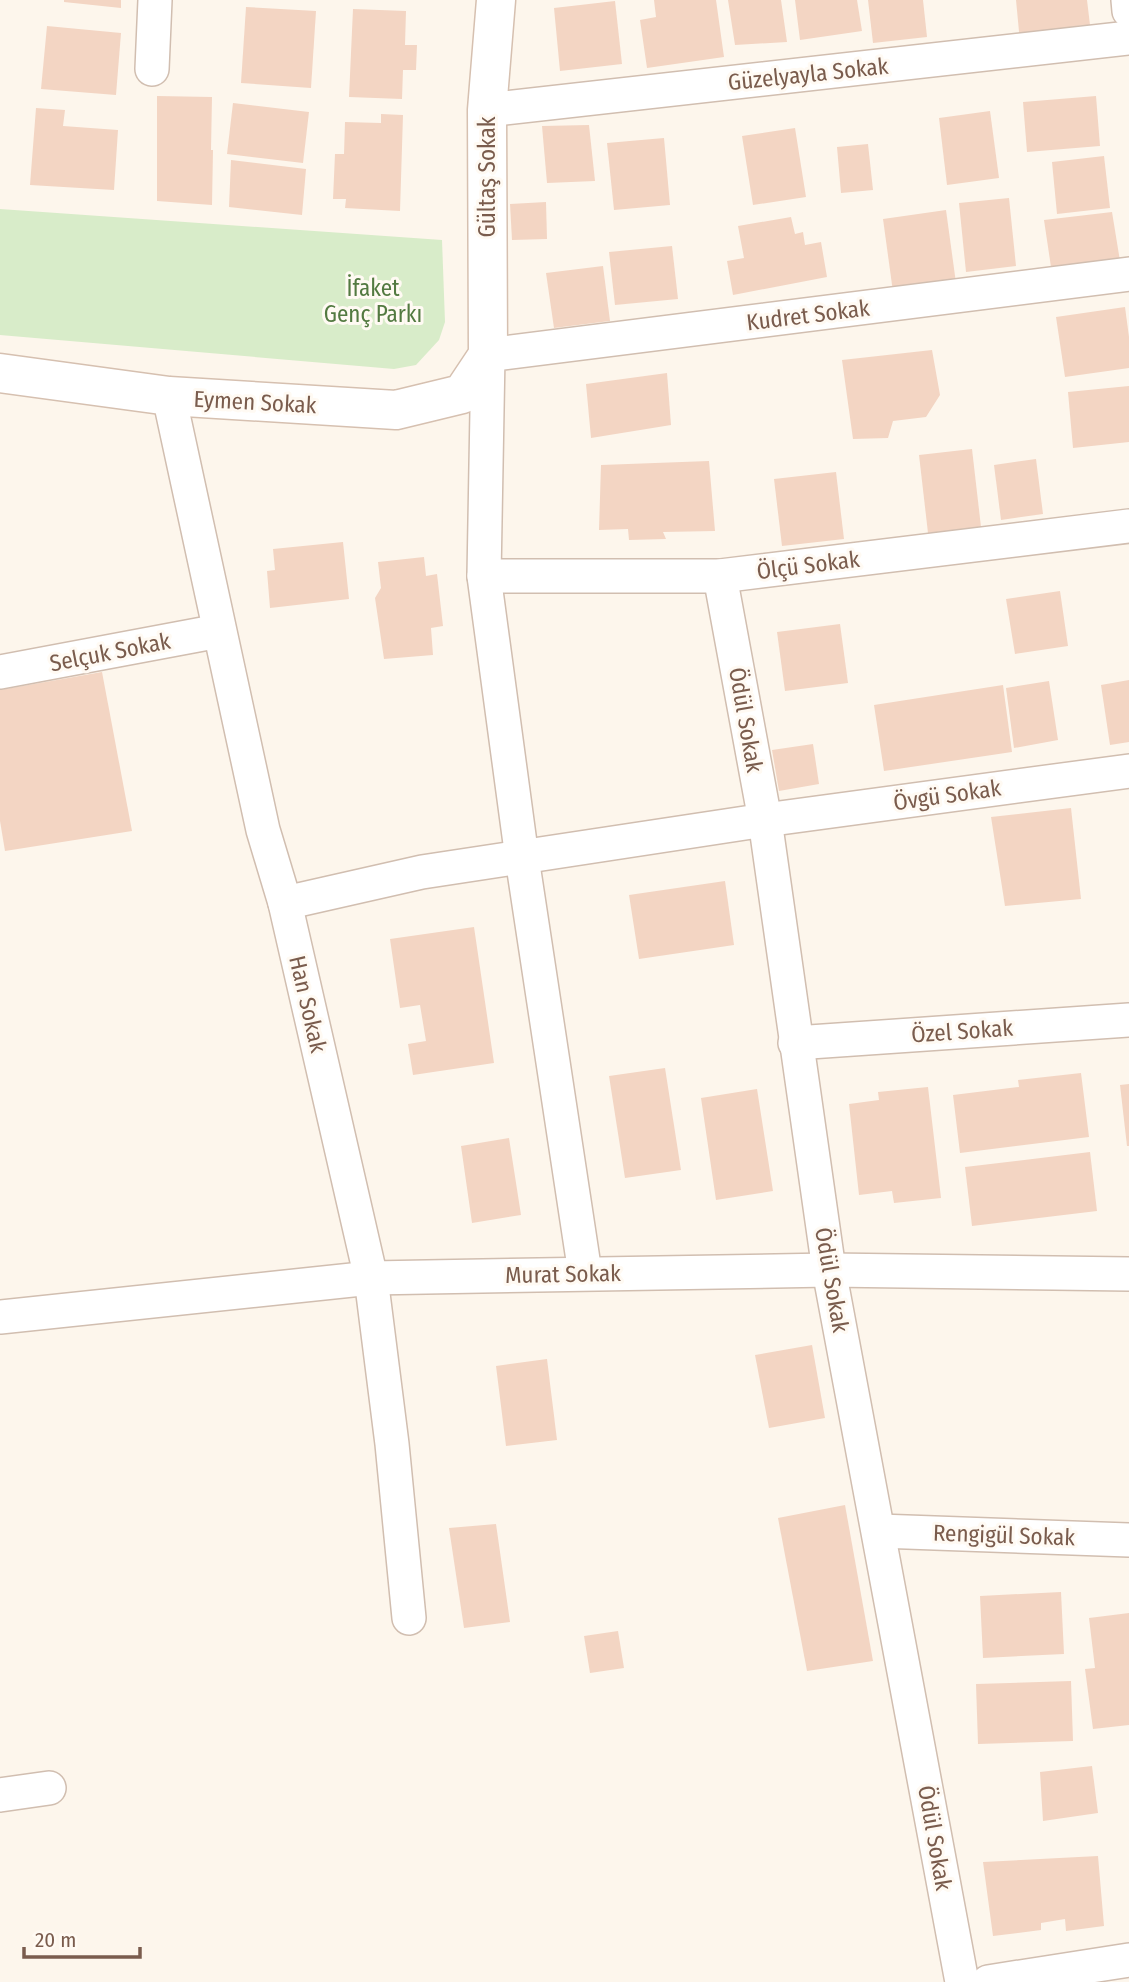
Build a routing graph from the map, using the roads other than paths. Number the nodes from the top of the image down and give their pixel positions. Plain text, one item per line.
1 (155, 0) edge
2 (496, 0) edge
3 (1128, 0) edge
4 (1129, 11) edge
5 (1129, 38) edge
6 (152, 69) dead end
7 (487, 110) junction
8 (1129, 274) edge
9 (488, 355) junction
10 (0, 373) edge
11 (169, 397) junction
12 (1129, 526) edge
13 (484, 576) junction
14 (720, 576) junction
15 (219, 631) junction
16 (0, 672) edge
17 (1129, 771) edge
18 (765, 820) junction
19 (522, 858) junction
20 (285, 903) junction
21 (1129, 1020) edge
22 (795, 1042) junction
23 (829, 1269) junction
24 (585, 1273) junction
25 (1129, 1274) edge
26 (370, 1278) junction
27 (0, 1317) edge
28 (879, 1531) junction
29 (1129, 1539) edge
30 (409, 1618) dead end
31 (48, 1788) dead end
32 (0, 1795) edge
33 (1129, 1961) edge
34 (962, 1982) edge
35 (988, 1982) edge

1 - 6 street
2 - 7 main road, Gültaş Sokak
3 - 4 street
5 - 7 street, Güzelyayla Sokak
7 - 9 main road, Gültaş Sokak
8 - 9 street, Kudret Sokak
9 - 11 main road, Eymen Sokak
9 - 13 street
10 - 11 main road, Eymen Sokak
11 - 15 street, Han Sokak
12 - 14 street, Ölçü Sokak
13 - 14 street, Ölçü Sokak
13 - 19 street
14 - 18 street, Ödül Sokak
15 - 16 street, Selçuk Sokak
15 - 20 street, Han Sokak
17 - 18 street, Övgü Sokak
18 - 19 street, Övgü Sokak
18 - 22 street, Ödül Sokak
19 - 20 street, Övgü Sokak
19 - 24 street
20 - 26 street, Han Sokak
21 - 22 street, Özel Sokak
22 - 23 street, Ödül Sokak
23 - 24 street, Murat Sokak
23 - 25 street, Murat Sokak
23 - 28 street, Ödül Sokak
24 - 26 street, Murat Sokak
26 - 27 street, Murat Sokak
26 - 30 street, Han Sokak
28 - 29 street, Rengigül Sokak
28 - 34 street, Ödül Sokak
31 - 32 street
33 - 35 street

